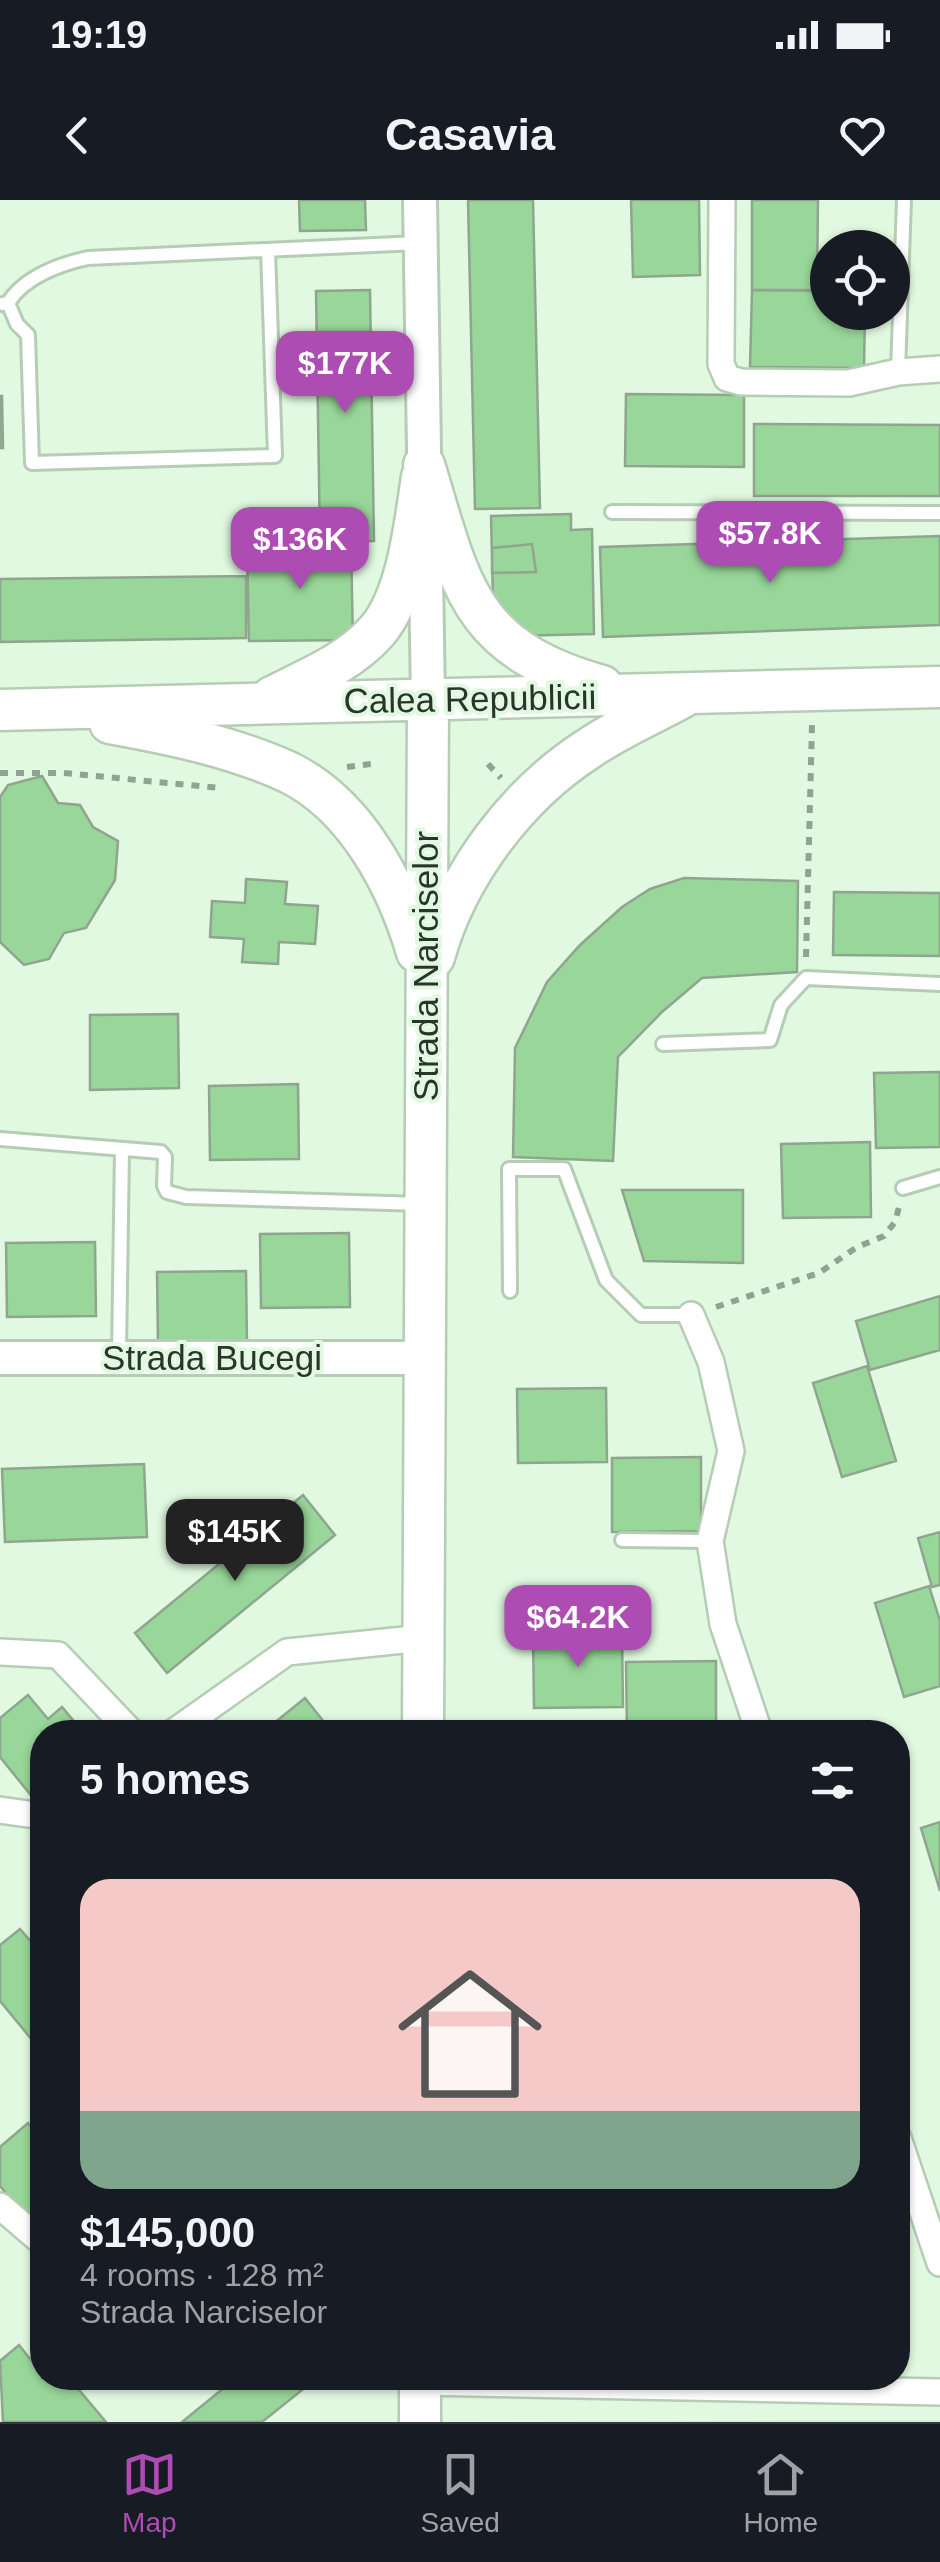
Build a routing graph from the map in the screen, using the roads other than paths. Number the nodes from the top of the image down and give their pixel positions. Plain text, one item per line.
1 (420, 200) edge
2 (722, 200) edge
3 (904, 200) edge
4 (420, 242) junction
5 (268, 250) junction
6 (4, 304) edge
7 (940, 369) edge
8 (898, 372) junction
9 (424, 465) junction
10 (612, 512) dead end
11 (940, 513) edge
12 (940, 687) edge
13 (689, 694) junction
14 (634, 695) junction
15 (428, 700) junction
16 (260, 703) junction
17 (16, 710) edge
18 (426, 984) junction
19 (940, 984) edge
20 (663, 1044) dead end
21 (0, 1139) edge
22 (122, 1149) junction
23 (940, 1178) edge
24 (902, 1188) road end
25 (425, 1204) junction
26 (510, 1291) dead end
27 (690, 1315) joint
28 (0, 1358) edge
29 (119, 1358) junction
30 (424, 1358) junction
31 (622, 1540) dead end
32 (710, 1541) junction
33 (423, 1638) junction
34 (0, 1652) edge
35 (120, 1720) edge
36 (191, 1720) edge
37 (423, 1720) edge
38 (755, 1720) edge
39 (0, 1810) edge
40 (30, 1814) edge
41 (910, 2204) edge
42 (0, 2206) edge
43 (30, 2232) edge
44 (940, 2263) edge
45 (420, 2390) edge
46 (853, 2390) edge
47 (940, 2392) edge
48 (420, 2422) edge

1 - 4 street, Strada Narciselor
2 - 8 street
3 - 8 lane
4 - 5 lane
4 - 9 street, Strada Narciselor
5 - 6 lane
5 - 6 lane
7 - 8 street
9 - 14 main road
9 - 15 street, Strada Narciselor
9 - 16 main road
10 - 11 lane
12 - 13 main road, Calea Republicii
13 - 14 main road, Calea Republicii
13 - 18 main road
14 - 15 main road, Calea Republicii
15 - 16 main road, Calea Republicii
15 - 18 main road, Strada Narciselor
16 - 17 main road, Calea Republicii
17 - 18 main road
18 - 25 main road, Strada Narciselor
19 - 20 lane
21 - 22 lane
22 - 25 lane
22 - 29 lane
23 - 24 lane
25 - 30 main road, Strada Narciselor
26 - 27 lane
27 - 32 street
28 - 29 street, Strada Bucegi
29 - 30 street, Strada Bucegi
30 - 33 main road, Strada Narciselor
31 - 32 lane
32 - 38 street
33 - 36 street
33 - 37 main road, Strada Narciselor
34 - 35 street
39 - 40 street
41 - 44 street
42 - 43 street
45 - 48 main road
46 - 47 street

